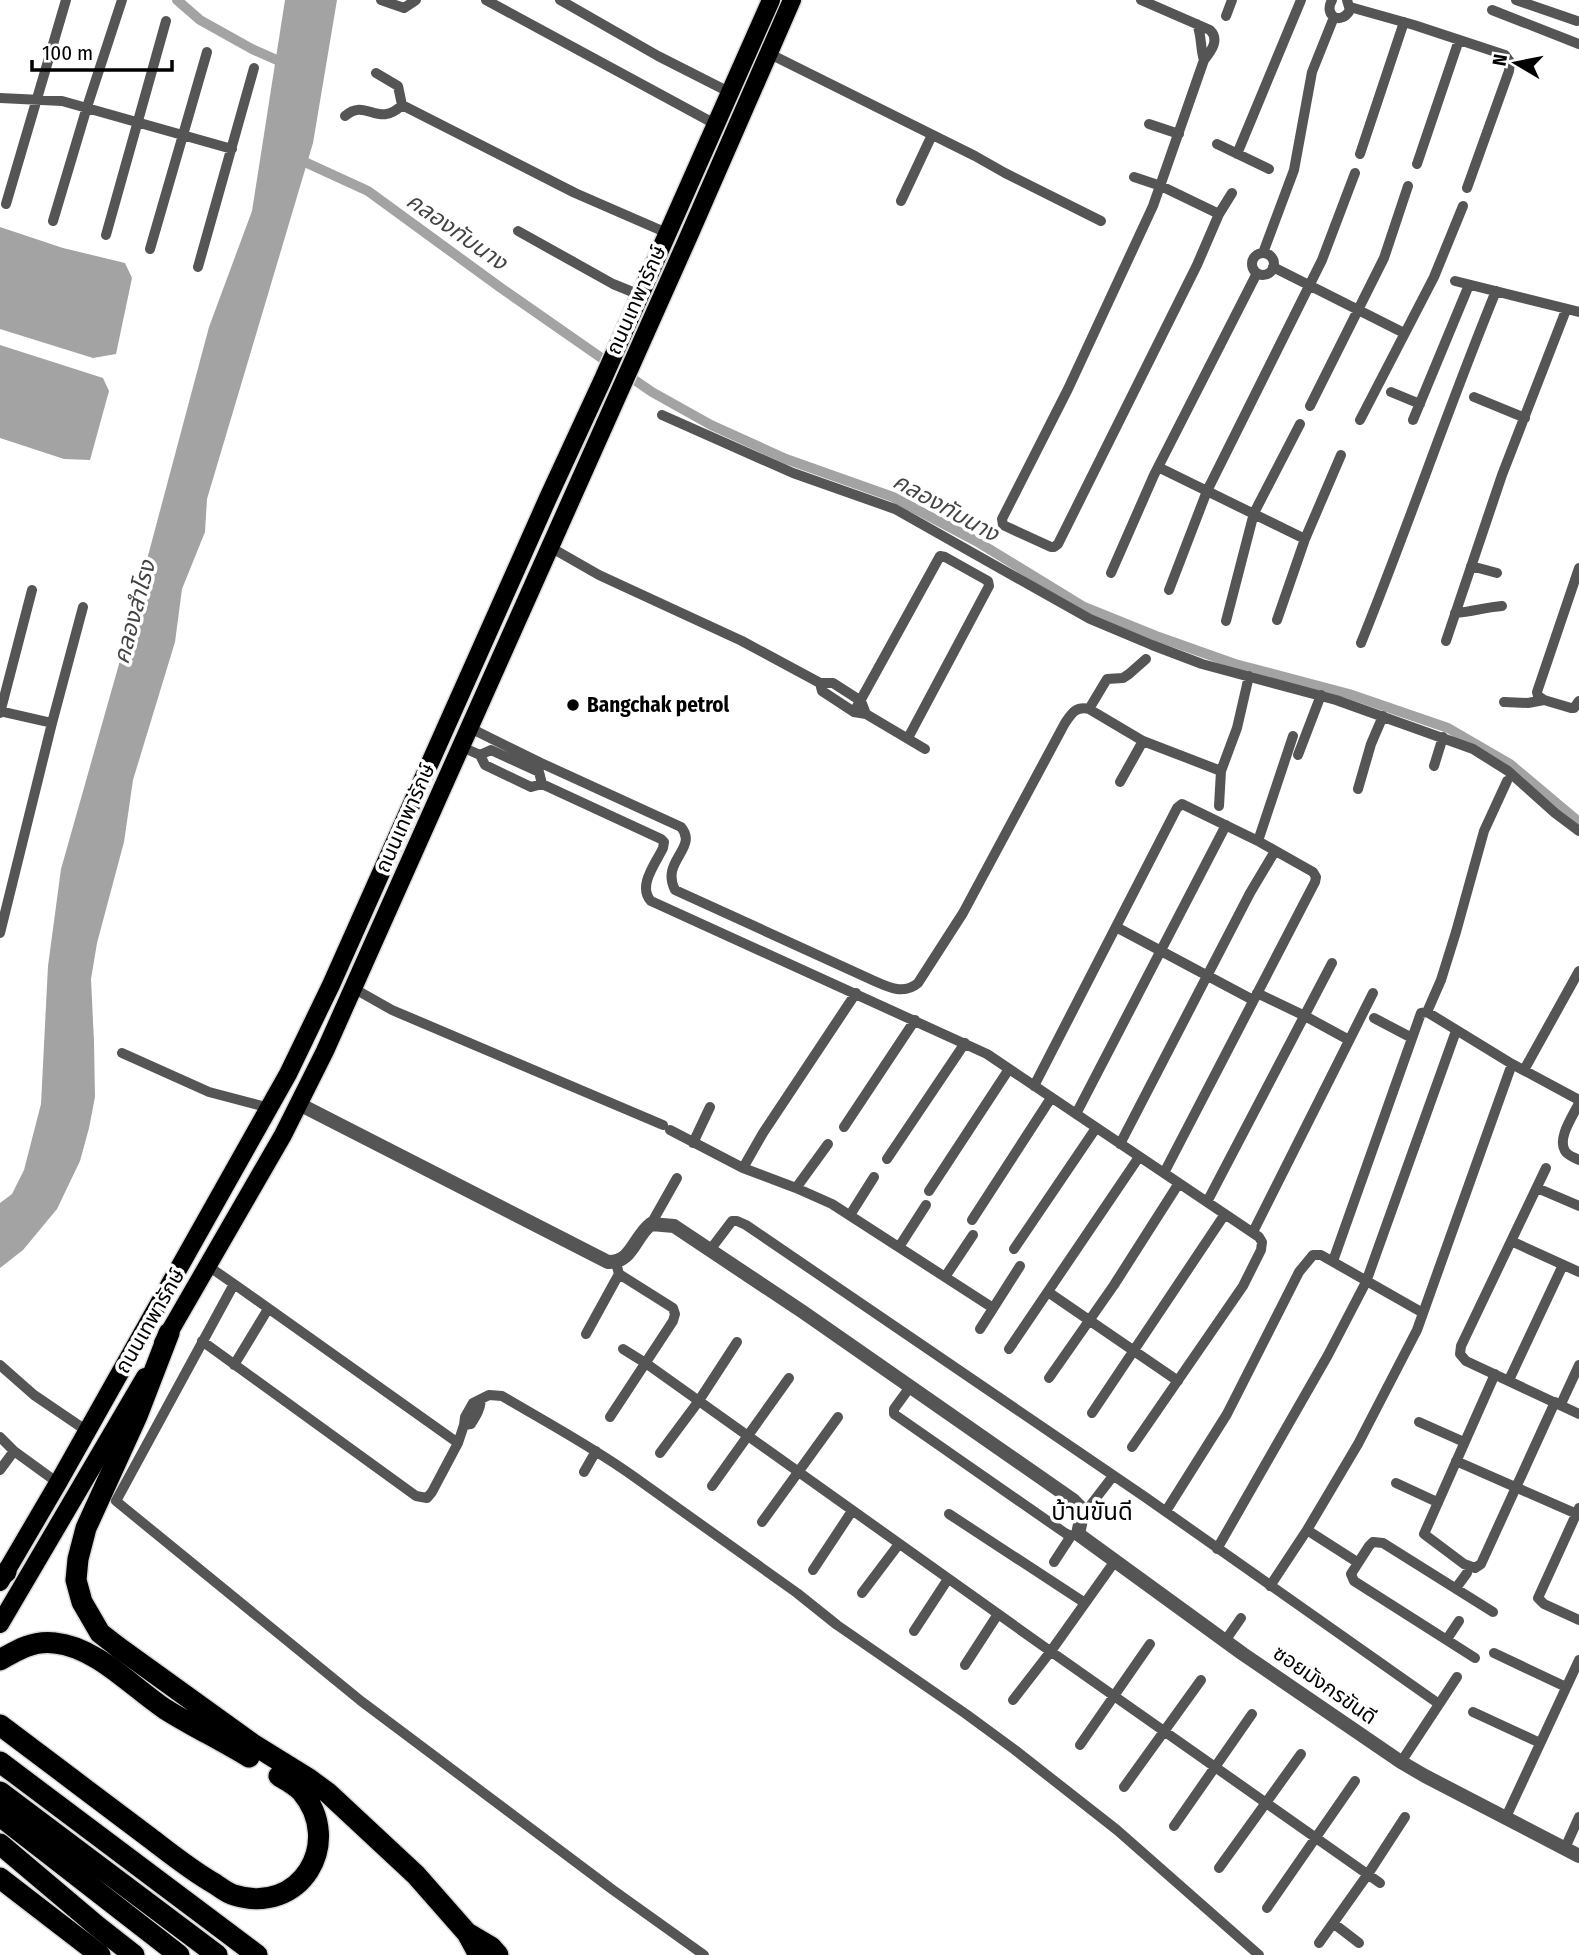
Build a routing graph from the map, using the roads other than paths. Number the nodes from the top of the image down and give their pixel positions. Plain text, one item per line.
1 (66, 0) edge
2 (122, 0) edge
3 (381, 0) edge
4 (416, 0) edge
5 (486, 0) edge
6 (560, 0) edge
7 (771, 0) edge
8 (792, 0) edge
9 (1141, 0) edge
10 (1232, 0) edge
11 (1301, 0) edge
12 (1332, 0) edge
13 (1516, 0) edge
14 (1348, 3) edge
15 (1492, 10) dead end
16 (1226, 16) dead end
17 (1334, 17) junction
18 (1578, 19) edge
19 (166, 21) dead end
20 (1404, 22) junction
21 (1566, 39) junction
22 (1459, 40) junction
23 (1579, 44) edge
24 (207, 52) dead end
25 (768, 53) junction
26 (254, 68) dead end
27 (376, 73) dead end
28 (729, 92) junction
29 (0, 98) edge
30 (37, 101) junction
31 (402, 105) junction
32 (87, 107) junction
33 (345, 116) dead end
34 (138, 121) junction
35 (715, 124) junction
36 (1149, 124) dead end
37 (1179, 134) junction
38 (932, 135) junction
39 (184, 136) junction
40 (1217, 144) dead end
41 (232, 149) junction
42 (1237, 154) junction
43 (1360, 155) dead end
44 (1417, 164) dead end
45 (1269, 169) dead end
46 (1355, 173) dead end
47 (1134, 177) dead end
48 (1161, 186) junction
49 (1408, 186) dead end
50 (1467, 188) dead end
51 (1232, 193) dead end
52 (901, 201) dead end
53 (6, 204) dead end
54 (1462, 206) dead end
55 (1219, 214) junction
56 (53, 220) dead end
57 (1101, 221) dead end
58 (517, 231) dead end
59 (667, 233) junction
60 (106, 235) dead end
61 (150, 249) dead end
62 (1263, 253) junction
63 (198, 267) dead end
64 (1273, 267) junction
65 (1257, 273) junction
66 (1455, 281) dead end
67 (1469, 285) junction
68 (1310, 287) junction
69 (1496, 291) junction
70 (640, 295) junction
71 (1358, 310) junction
72 (1566, 310) junction
73 (1579, 312) edge
74 (1404, 333) junction
75 (1391, 392) dead end
76 (1474, 397) dead end
77 (1420, 404) junction
78 (1310, 406) dead end
79 (662, 415) dead end
80 (1525, 418) junction
81 (1360, 420) dead end
82 (1413, 420) dead end
83 (1300, 424) dead end
84 (1341, 455) dead end
85 (1158, 467) junction
86 (1207, 491) junction
87 (1254, 513) junction
88 (1305, 539) junction
89 (550, 547) junction
90 (1471, 566) junction
91 (1579, 568) edge
92 (1497, 572) dead end
93 (1111, 573) dead end
94 (32, 590) dead end
95 (1169, 590) dead end
96 (1502, 606) dead end
97 (83, 607) dead end
98 (1455, 613) junction
99 (1277, 620) dead end
100 (1226, 621) dead end
101 (1446, 641) dead end
102 (1361, 643) dead end
103 (1146, 659) dead end
104 (1249, 676) junction
105 (820, 683) junction
106 (1321, 695) junction
107 (1544, 700) junction
108 (861, 701) junction
109 (1579, 701) edge
110 (1504, 702) dead end
111 (1089, 709) junction
112 (0, 712) edge
113 (860, 713) junction
114 (1383, 716) junction
115 (52, 723) junction
116 (470, 728) junction
117 (1293, 736) dead end
118 (1443, 737) junction
119 (908, 738) junction
120 (1143, 741) junction
121 (462, 747) junction
122 (925, 748) dead end
123 (480, 755) junction
124 (1298, 755) dead end
125 (1434, 766) dead end
126 (1221, 771) junction
127 (1507, 781) dead end
128 (1121, 782) dead end
129 (542, 785) junction
130 (1357, 789) dead end
131 (1219, 806) dead end
132 (1226, 825) junction
133 (1579, 831) edge
134 (1258, 841) junction
135 (1275, 851) junction
136 (2, 915) edge
137 (1116, 927) junction
138 (0, 933) edge
139 (1161, 951) junction
140 (1332, 962) dead end
141 (1579, 971) edge
142 (1208, 975) junction
143 (353, 988) junction
144 (856, 993) junction
145 (1373, 993) dead end
146 (1255, 997) junction
147 (1427, 1012) junction
148 (1305, 1016) junction
149 (1374, 1018) dead end
150 (915, 1020) junction
151 (1456, 1031) junction
152 (1412, 1038) junction
153 (1349, 1040) junction
154 (965, 1043) junction
155 (122, 1053) dead end
156 (1512, 1064) junction
157 (1009, 1069) junction
158 (1524, 1070) junction
159 (1034, 1086) junction
160 (1051, 1098) junction
161 (1579, 1102) edge
162 (299, 1104) junction
163 (710, 1107) dead end
164 (270, 1108) junction
165 (1076, 1114) junction
166 (844, 1127) dead end
167 (1096, 1128) junction
168 (693, 1143) junction
169 (828, 1144) dead end
170 (1120, 1144) junction
171 (1139, 1157) junction
172 (887, 1159) dead end
173 (1579, 1160) edge
174 (743, 1168) junction
175 (1546, 1168) dead end
176 (1164, 1173) junction
177 (874, 1177) dead end
178 (677, 1178) dead end
179 (1180, 1183) junction
180 (796, 1188) junction
181 (1537, 1188) junction
182 (929, 1191) dead end
183 (1207, 1202) junction
184 (926, 1205) dead end
185 (1579, 1206) edge
186 (1225, 1214) junction
187 (850, 1215) junction
188 (972, 1220) dead end
189 (652, 1224) junction
190 (1253, 1232) junction
191 (974, 1234) dead end
192 (1511, 1241) junction
193 (899, 1247) junction
194 (1014, 1249) dead end
195 (710, 1250) junction
196 (1333, 1261) junction
197 (1563, 1265) junction
198 (208, 1266) junction
199 (1020, 1266) dead end
200 (618, 1268) junction
201 (1579, 1272) edge
202 (945, 1277) junction
203 (1366, 1282) junction
204 (233, 1284) junction
205 (1048, 1292) junction
206 (993, 1308) junction
207 (268, 1309) junction
208 (1423, 1313) junction
209 (1089, 1321) junction
210 (979, 1329) dead end
211 (169, 1333) junction
212 (586, 1334) dead end
213 (202, 1341) junction
214 (737, 1342) dead end
215 (622, 1349) dead end
216 (1009, 1349) dead end
217 (1133, 1350) junction
218 (234, 1364) junction
219 (646, 1364) junction
220 (0, 1365) edge
221 (1579, 1365) edge
222 (1495, 1374) junction
223 (789, 1378) dead end
224 (1049, 1378) dead end
225 (1509, 1380) junction
226 (1178, 1381) junction
227 (910, 1387) junction
228 (698, 1402) junction
229 (1558, 1403) junction
230 (1092, 1413) dead end
231 (1579, 1414) edge
232 (610, 1417) dead end
233 (838, 1417) dead end
234 (1419, 1422) dead end
235 (87, 1431) junction
236 (0, 1437) edge
237 (747, 1437) junction
238 (1464, 1442) junction
239 (458, 1443) junction
240 (1132, 1447) dead end
241 (14, 1451) junction
242 (596, 1451) junction
243 (660, 1453) dead end
244 (1456, 1461) junction
245 (0, 1470) edge
246 (584, 1472) dead end
247 (798, 1472) junction
248 (1113, 1476) junction
249 (58, 1483) junction
250 (1396, 1483) dead end
251 (712, 1486) dead end
252 (1517, 1487) junction
253 (1437, 1502) junction
254 (852, 1511) junction
255 (1166, 1511) junction
256 (1578, 1512) edge
257 (949, 1514) dead end
258 (1083, 1515) junction
259 (762, 1522) dead end
260 (1307, 1530) junction
261 (1075, 1535) junction
262 (899, 1544) junction
263 (1217, 1549) junction
264 (1115, 1561) junction
265 (1054, 1562) dead end
266 (1357, 1562) junction
267 (813, 1570) dead end
268 (1467, 1573) dead end
269 (2, 1577) edge
270 (948, 1578) junction
271 (1270, 1586) junction
272 (1456, 1588) junction
273 (862, 1593) dead end
274 (1085, 1603) junction
275 (1493, 1612) dead end
276 (998, 1614) junction
277 (1241, 1618) dead end
278 (1579, 1620) edge
279 (1460, 1621) dead end
280 (0, 1624) edge
281 (914, 1630) dead end
282 (1447, 1639) junction
283 (1225, 1641) junction
284 (1150, 1644) dead end
285 (1051, 1651) junction
286 (1494, 1653) dead end
287 (1475, 1658) dead end
288 (0, 1660) edge
289 (965, 1665) dead end
290 (1577, 1667) edge
291 (1457, 1677) dead end
292 (1200, 1680) dead end
293 (1566, 1686) junction
294 (1115, 1695) junction
295 (1013, 1700) dead end
296 (1439, 1704) junction
297 (1473, 1712) dead end
298 (1252, 1714) dead end
299 (0, 1725) edge
300 (1165, 1731) junction
301 (0, 1743) edge
302 (1540, 1743) junction
303 (1080, 1745) dead end
304 (1301, 1754) dead end
305 (0, 1762) edge
306 (1401, 1762) junction
307 (1215, 1767) junction
308 (1355, 1782) dead end
309 (1124, 1787) dead end
310 (0, 1792) edge
311 (1265, 1801) junction
312 (0, 1816) edge
313 (1405, 1817) dead end
314 (1506, 1817) junction
315 (1579, 1817) edge
316 (1174, 1826) dead end
317 (1318, 1837) junction
318 (0, 1844) edge
319 (1565, 1848) junction
320 (1579, 1856) edge
321 (1219, 1868) dead end
322 (1368, 1874) junction
323 (0, 1878) edge
324 (1380, 1882) dead end
325 (184, 1899) junction
326 (1267, 1908) dead end
327 (1333, 1923) junction
328 (467, 1933) junction
329 (1319, 1943) dead end
330 (1359, 1943) dead end
331 (100, 1955) edge
332 (135, 1955) edge
333 (179, 1955) edge
334 (217, 1955) edge
335 (257, 1955) edge
336 (479, 1955) edge
337 (498, 1955) edge
338 (704, 1955) edge
339 (1259, 1955) edge

1 - 30 street
2 - 32 street
3 - 4 street
5 - 35 street
6 - 28 street
7 - 28 main road, ถนนเทพารักษ์
8 - 25 main road, ถนนเทพารักษ์
9 - 37 street
10 - 16 street
11 - 42 street
12 - 17 street
13 - 18 street
14 - 17 street
14 - 20 street
15 - 21 street
17 - 62 street
18 - 21 street
19 - 34 street
20 - 22 street
20 - 43 street
21 - 23 street
22 - 44 street
22 - 50 street
24 - 39 street
25 - 38 street
25 - 89 main road, ถนนเทพารักษ์
26 - 41 street
27 - 31 street
28 - 35 main road, ถนนเทพารักษ์
29 - 30 street
30 - 32 street
30 - 53 street
31 - 33 street
31 - 59 street
32 - 34 street
32 - 56 street
34 - 39 street
34 - 60 street
35 - 59 main road, ถนนเทพารักษ์
36 - 37 street
37 - 48 street
38 - 52 street
38 - 57 street
39 - 41 street
39 - 61 street
40 - 42 street
41 - 63 street
42 - 45 street
46 - 68 street
47 - 48 street
48 - 55 street
48 - 55 street
49 - 71 street
51 - 55 street
54 - 74 street
58 - 70 street
59 - 70 main road, ถนนเทพารักษ์
62 - 64 street
62 - 65 street
64 - 65 street
64 - 68 street
65 - 85 street
66 - 67 street
67 - 69 street
67 - 77 street
68 - 71 street
68 - 86 street
69 - 72 street
69 - 102 street
70 - 164 main road, ถนนเทพารักษ์
71 - 74 street
71 - 78 street
72 - 73 street
72 - 80 street
74 - 81 street
75 - 77 street
76 - 80 street
77 - 82 street
79 - 104 street
80 - 90 street
83 - 87 street
84 - 88 street
85 - 86 street
85 - 93 street
86 - 87 street
86 - 95 street
87 - 88 street
87 - 100 street
88 - 99 street
89 - 105 street
89 - 116 main road, ถนนเทพารักษ์
90 - 92 street
90 - 98 street
91 - 107 street
94 - 112 street
96 - 98 street
97 - 115 street
98 - 101 street
103 - 111 street
104 - 106 street
104 - 126 street
105 - 108 street
105 - 113 street
106 - 114 street
106 - 124 street
107 - 109 street
107 - 110 street
108 - 113 street
108 - 119 street
111 - 116 street
111 - 120 street
112 - 115 street
113 - 119 street
114 - 118 street
114 - 130 street
115 - 136 street
116 - 121 main road, ถนนเทพารักษ์
117 - 134 street
118 - 125 street
118 - 133 street
119 - 122 street
120 - 126 street
120 - 128 street
121 - 123 street
121 - 143 main road, ถนนเทพารักษ์
123 - 129 street
123 - 129 street
126 - 131 street
127 - 147 street
129 - 144 street
132 - 134 street
132 - 137 street
132 - 139 street
134 - 135 street
135 - 142 street
135 - 146 street
136 - 138 street
137 - 139 street
137 - 159 street
139 - 142 street
139 - 165 street
140 - 148 street
141 - 158 street
142 - 146 street
142 - 170 street
143 - 162 main road, ถนนเทพารักษ์
143 - 168 street
144 - 150 street
144 - 174 street
145 - 153 street
146 - 148 street
146 - 176 street
147 - 151 street
147 - 152 street
148 - 153 street
148 - 183 street
149 - 152 street
150 - 154 street
150 - 166 street
151 - 156 street
151 - 203 street
152 - 196 street
153 - 190 street
154 - 157 street
154 - 172 street
155 - 164 street
156 - 158 street
156 - 208 street
157 - 159 street
157 - 182 street
158 - 161 street
159 - 160 street
160 - 165 street
160 - 188 street
161 - 173 street
162 - 198 main road, ถนนเทพารักษ์
162 - 200 street
163 - 168 street
164 - 235 main road, ถนนเทพารักษ์
165 - 167 street
167 - 170 street
167 - 194 street
168 - 174 street
169 - 180 street
170 - 171 street
171 - 176 street
171 - 205 street
174 - 180 street
175 - 181 street
176 - 179 street
177 - 187 street
178 - 189 street
179 - 183 street
179 - 209 street
180 - 187 street
181 - 185 street
181 - 192 street
183 - 186 street
184 - 193 street
186 - 190 street
186 - 217 street
187 - 193 street
189 - 195 street
189 - 200 street
190 - 226 street
191 - 202 street
192 - 197 street
192 - 222 street
193 - 202 street
195 - 227 street
195 - 248 street
196 - 203 street
196 - 255 street
197 - 201 street
197 - 225 street
198 - 204 street
198 - 211 main road, ถนนเทพารักษ์
199 - 206 street
200 - 212 street
200 - 219 street
202 - 206 street
203 - 208 street
203 - 263 street
204 - 207 street
204 - 213 street
205 - 209 street
205 - 216 street
206 - 210 street
207 - 218 street
207 - 239 street
208 - 260 street
209 - 217 street
209 - 224 street
211 - 280 main road, ถนนเทพารักษ์
211 - 328 highway
213 - 218 street
213 - 338 street
214 - 228 street
215 - 219 street
217 - 226 street
217 - 230 street
218 - 239 street
219 - 228 street
219 - 232 street
220 - 235 street
221 - 229 street
222 - 225 street
222 - 238 street
223 - 237 street
225 - 229 street
226 - 240 street
227 - 258 street
227 - 261 street
228 - 237 street
228 - 243 street
229 - 231 street
229 - 252 street
233 - 247 street
234 - 238 street
235 - 249 main road, ถนนเทพารักษ์
236 - 241 street
237 - 247 street
237 - 251 street
238 - 244 street
239 - 242 street
241 - 245 street
241 - 249 street
242 - 246 street
242 - 339 street
244 - 252 street
244 - 253 street
247 - 254 street
247 - 259 street
248 - 255 street
248 - 258 street
249 - 269 main road, ถนนเทพารักษ์
250 - 253 street
252 - 253 street
252 - 256 street
254 - 262 street
254 - 267 street
255 - 263 street
256 - 278 street
257 - 274 street
258 - 261 street
260 - 266 street
260 - 271 street
261 - 264 street, ซอยมังกรขันดี
261 - 265 street
262 - 270 street
262 - 273 street
263 - 271 street
264 - 274 street
264 - 283 street, ซอยมังกรขันดี
266 - 272 street
266 - 282 street
268 - 272 street
270 - 276 street
270 - 281 street
271 - 296 street
272 - 275 street
274 - 285 street
276 - 285 street
276 - 289 street
277 - 283 street
279 - 282 street
282 - 287 street
283 - 306 street, ซอยมังกรขันดี
284 - 294 street
285 - 294 street
285 - 295 street
286 - 293 street
288 - 299 highway
290 - 293 street
291 - 296 street
292 - 300 street
293 - 302 street
294 - 300 street
294 - 303 street
296 - 306 street
297 - 302 street
298 - 307 street
300 - 307 street
300 - 309 street
301 - 325 highway
302 - 314 street
304 - 311 street
305 - 325 highway
306 - 314 street, ซอยมังกรขันดี
307 - 311 street
307 - 316 street
308 - 317 street
310 - 334 highway
311 - 317 street
311 - 321 street
312 - 333 highway
313 - 322 street
314 - 319 street, ซอยมังกรขันดี
315 - 319 street
317 - 322 street
317 - 326 street
318 - 332 highway
319 - 320 street, ซอยมังกรขันดี
322 - 324 street
322 - 327 street
323 - 331 highway
325 - 335 highway
327 - 329 street
327 - 330 street
328 - 336 highway
328 - 337 highway

